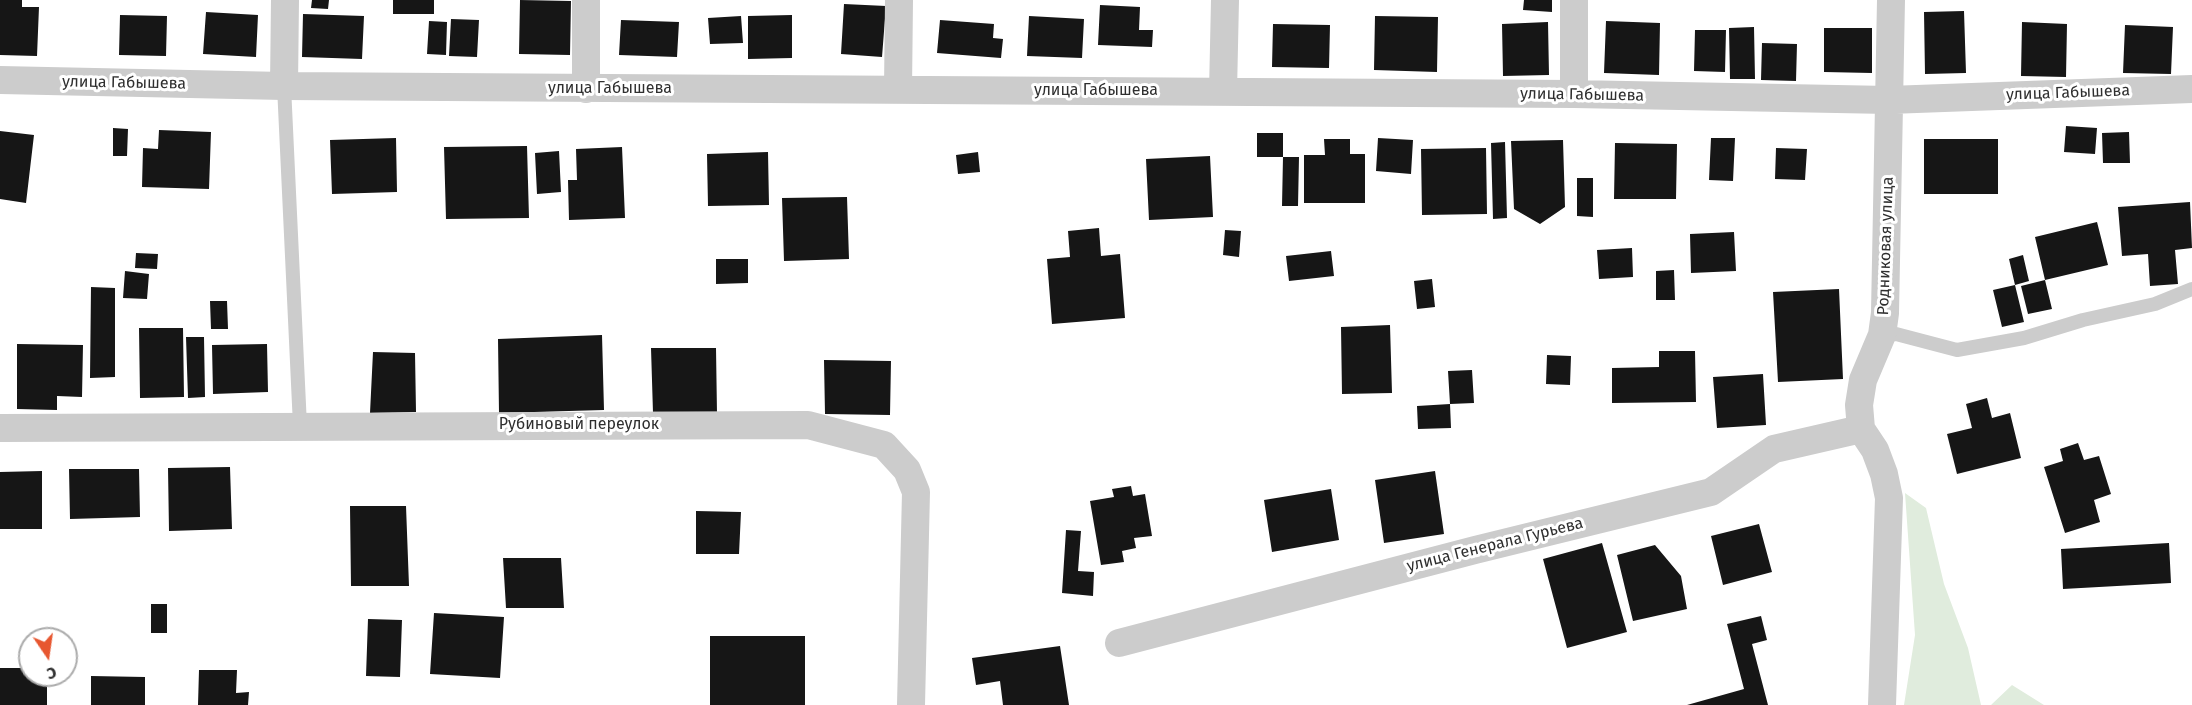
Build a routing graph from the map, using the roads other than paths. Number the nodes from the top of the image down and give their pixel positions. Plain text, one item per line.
1 (285, 0) edge
2 (586, 0) edge
3 (899, 0) edge
4 (1225, 0) edge
5 (1574, 0) edge
6 (1891, 0) edge
7 (0, 80) edge
8 (284, 86) junction
9 (586, 89) junction
10 (2192, 89) edge
11 (898, 90) junction
12 (1223, 92) junction
13 (1574, 94) junction
14 (1889, 100) junction
15 (2192, 289) edge
16 (1882, 335) junction
17 (300, 426) junction
18 (0, 428) edge
19 (1862, 429) junction
20 (1119, 643) dead end
21 (911, 705) edge
22 (1882, 705) edge

1 - 8 street
2 - 9 street
3 - 11 street
4 - 12 street
5 - 13 street
6 - 14 street, Родниковая улица
7 - 8 street, улица Габышева
8 - 9 street, улица Габышева
8 - 17 lane
9 - 11 street, улица Габышева
10 - 14 street, улица Габышева
11 - 12 street, улица Габышева
12 - 13 street, улица Габышева
13 - 14 street, улица Габышева
14 - 16 street, Родниковая улица
15 - 16 lane
16 - 19 street, Родниковая улица
17 - 18 street, Рубиновый переулок
17 - 21 street, Рубиновый переулок
19 - 20 street, улица Генерала Гурьева
19 - 22 street, Родниковая улица

